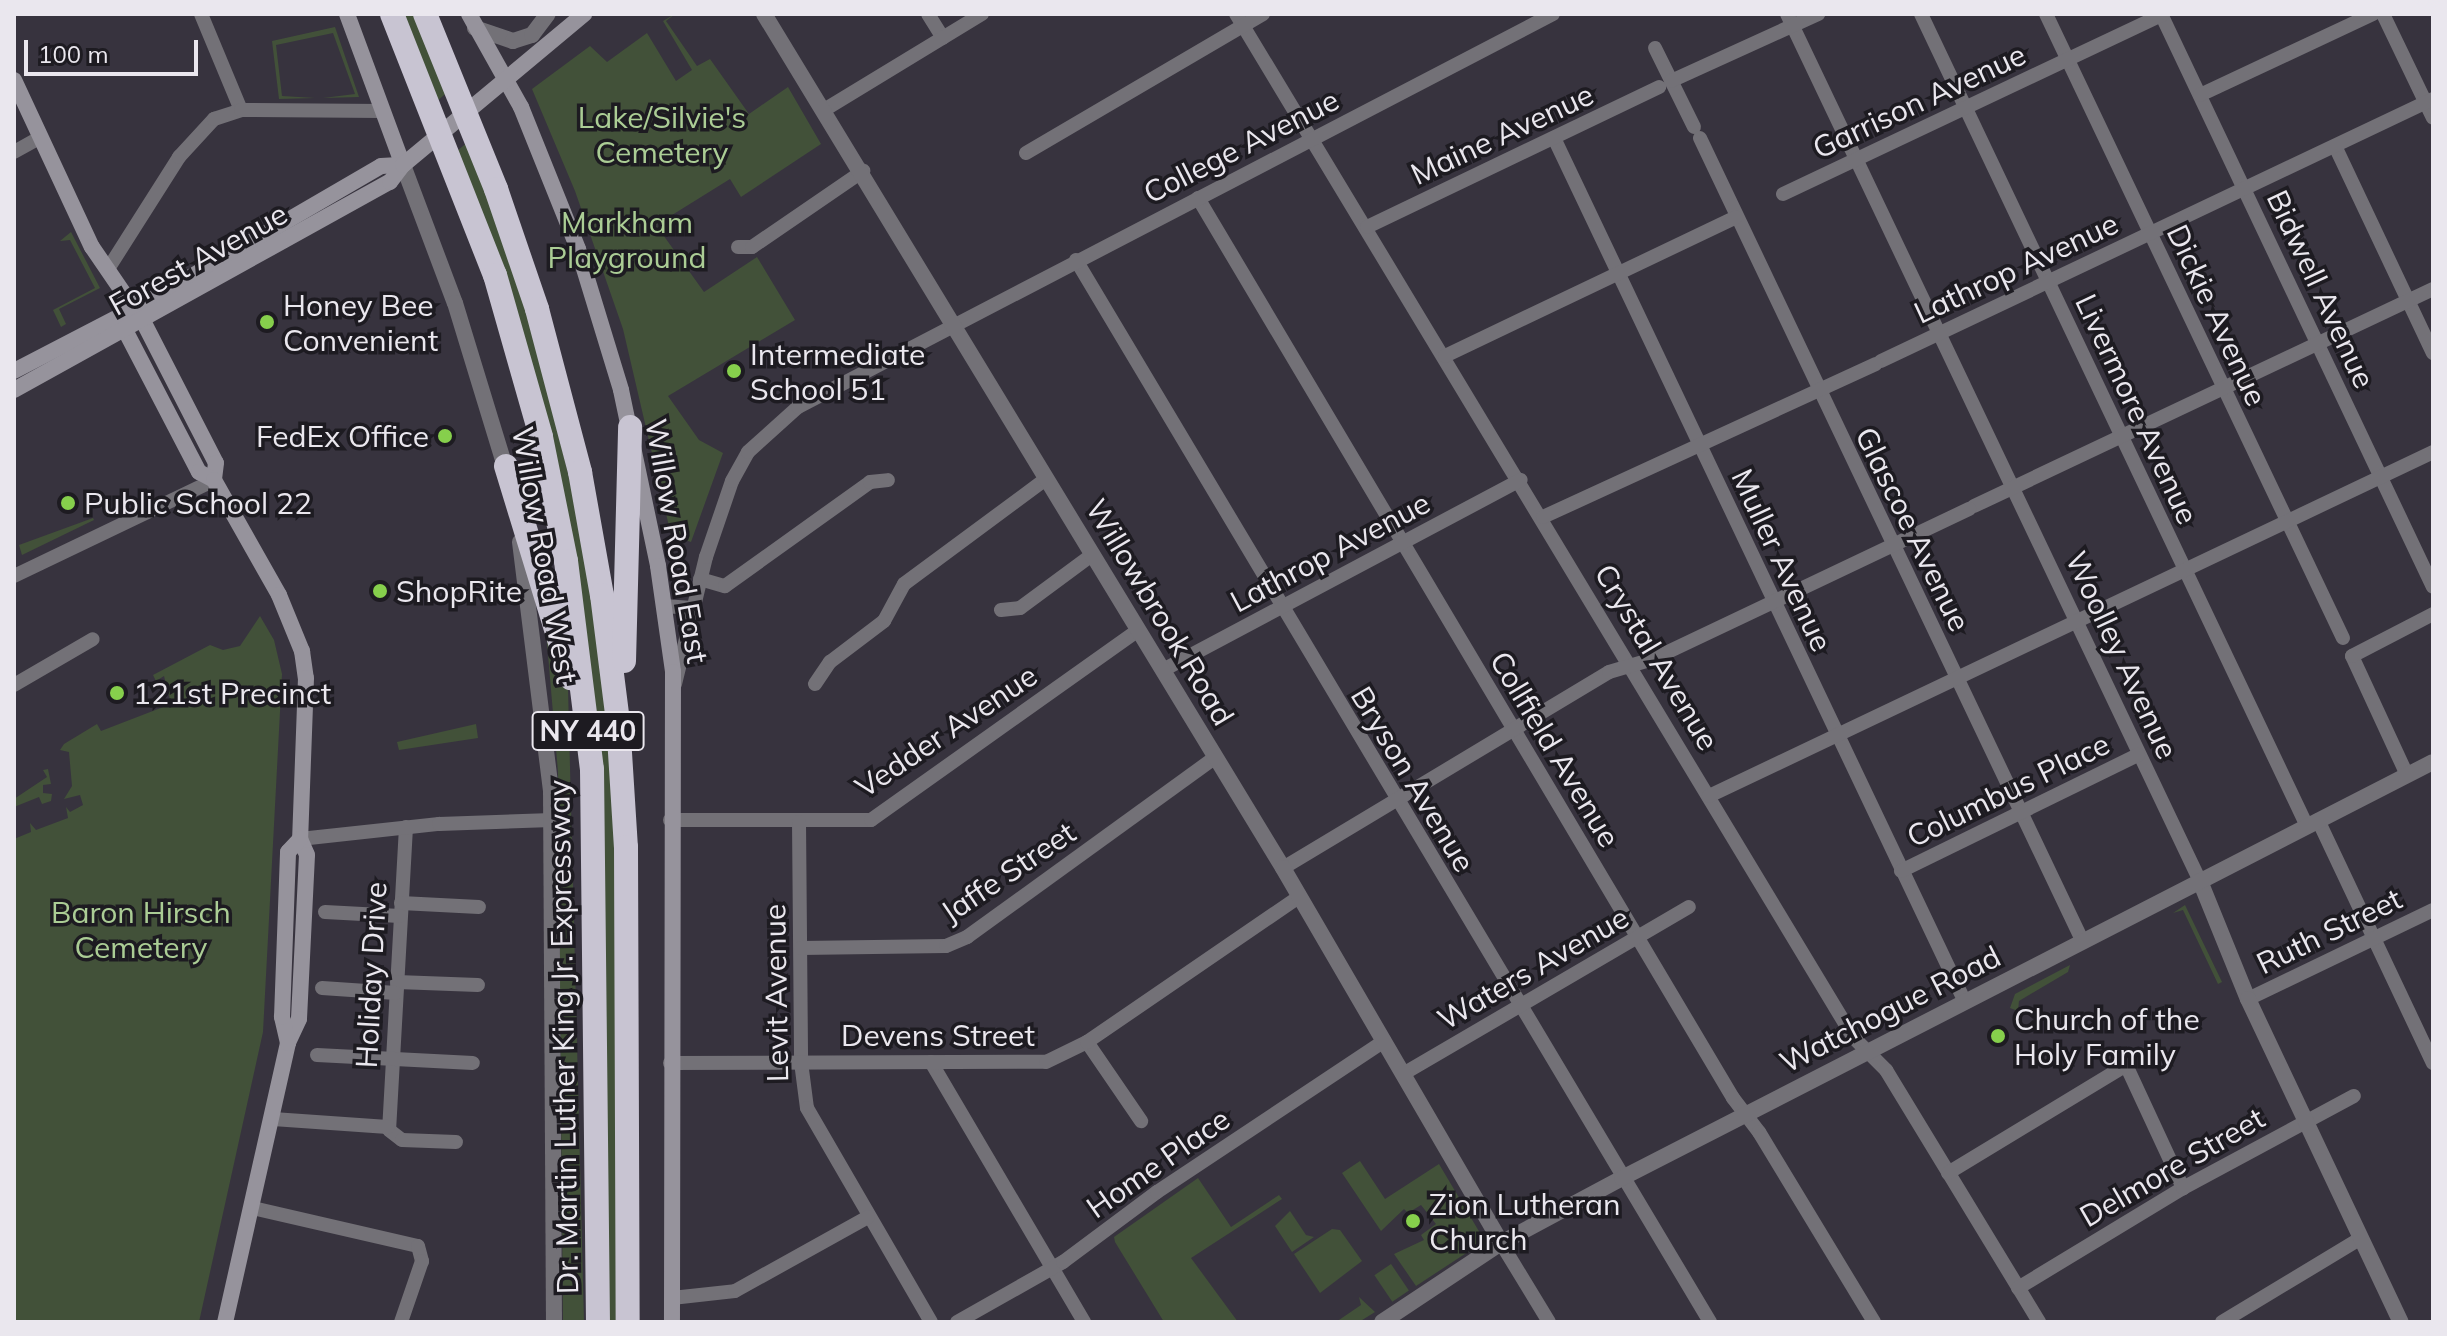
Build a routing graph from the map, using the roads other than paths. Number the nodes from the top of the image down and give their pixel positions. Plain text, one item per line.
1 (201, 14) edge
2 (347, 14) edge
3 (392, 14) edge
4 (425, 14) edge
5 (548, 14) edge
6 (584, 14) edge
7 (764, 14) edge
8 (928, 14) edge
9 (982, 14) edge
10 (1263, 14) edge
11 (1553, 14) edge
12 (1818, 14) edge
13 (1921, 14) edge
14 (2046, 14) edge
15 (2162, 14) edge
16 (2373, 14) edge
17 (2383, 14) edge
18 (1240, 20) edge
19 (1789, 20) edge
20 (472, 21) edge
21 (943, 38) junction
22 (1655, 48) dead end
23 (2067, 59) junction
24 (14, 80) edge
25 (504, 81) junction
26 (1665, 84) junction
27 (2200, 95) junction
28 (2429, 101) edge
29 (1965, 108) junction
30 (241, 110) junction
31 (824, 110) junction
32 (382, 111) junction
33 (2433, 118) edge
34 (39, 138) junction
35 (1554, 138) junction
36 (1312, 139) junction
37 (2335, 146) junction
38 (14, 152) edge
39 (1026, 153) dead end
40 (1856, 160) junction
41 (403, 165) junction
42 (863, 171) junction
43 (2244, 188) junction
44 (1783, 194) dead end
45 (1198, 198) junction
46 (1736, 217) junction
47 (1367, 227) junction
48 (2150, 233) junction
49 (738, 247) dead end
50 (1076, 260) junction
51 (108, 269) junction
52 (1618, 273) junction
53 (2048, 282) junction
54 (2433, 289) edge
55 (2409, 301) junction
56 (131, 310) junction
57 (144, 323) junction
58 (953, 324) junction
59 (126, 332) junction
60 (1938, 333) junction
61 (2318, 344) junction
62 (2433, 353) edge
63 (1445, 356) junction
64 (14, 371) edge
65 (2223, 388) junction
66 (14, 390) edge
67 (1818, 391) junction
68 (630, 427) junction
69 (2121, 437) junction
70 (1700, 446) junction
71 (2433, 452) edge
72 (506, 466) junction
73 (2381, 477) junction
74 (1046, 479) junction
75 (214, 480) junction
76 (888, 480) dead end
77 (1521, 480) junction
78 (2012, 489) junction
79 (1543, 517) junction
80 (2287, 522) junction
81 (1402, 543) junction
82 (1892, 545) junction
83 (1092, 555) junction
84 (2184, 570) junction
85 (14, 576) edge
86 (700, 579) junction
87 (2433, 587) edge
88 (1773, 602) junction
89 (664, 606) junction
90 (1281, 606) junction
91 (695, 608) junction
92 (1001, 610) dead end
93 (2433, 614) edge
94 (2075, 622) junction
95 (1138, 630) junction
96 (2343, 638) dead end
97 (93, 639) dead end
98 (1632, 666) junction
99 (1163, 670) junction
100 (1956, 678) junction
101 (815, 684) dead end
102 (14, 685) edge
103 (671, 696) junction
104 (1514, 730) junction
105 (1836, 735) junction
106 (2138, 755) junction
107 (1216, 757) junction
108 (2433, 762) edge
109 (621, 763) junction
110 (2407, 775) junction
111 (1709, 796) junction
112 (1396, 800) junction
113 (593, 812) junction
114 (2019, 812) junction
115 (552, 820) junction
116 (670, 820) junction
117 (799, 822) junction
118 (2313, 823) junction
119 (406, 827) junction
120 (300, 839) junction
121 (1283, 868) junction
122 (1901, 871) junction
123 (2200, 881) junction
124 (1300, 896) junction
125 (479, 907) dead end
126 (1689, 907) dead end
127 (401, 909) junction
128 (2433, 910) edge
129 (325, 912) dead end
130 (1637, 937) junction
131 (2374, 938) junction
132 (2082, 940) junction
133 (801, 948) junction
134 (478, 985) dead end
135 (396, 987) junction
136 (322, 988) dead end
137 (2248, 999) junction
138 (1965, 1002) junction
139 (1517, 1006) junction
140 (1384, 1041) junction
141 (1087, 1042) junction
142 (1869, 1053) junction
143 (317, 1055) dead end
144 (2432, 1059) edge
145 (392, 1060) junction
146 (801, 1062) junction
147 (931, 1062) junction
148 (473, 1063) dead end
149 (670, 1063) junction
150 (1403, 1074) junction
151 (2354, 1096) dead end
152 (1746, 1115) junction
153 (273, 1119) junction
154 (2305, 1120) junction
155 (1141, 1121) dead end
156 (388, 1127) junction
157 (456, 1142) dead end
158 (1948, 1173) junction
159 (1622, 1178) junction
160 (2183, 1188) junction
161 (253, 1208) junction
162 (868, 1217) junction
163 (2361, 1238) junction
164 (1501, 1243) junction
165 (1052, 1268) junction
166 (2018, 1288) junction
167 (672, 1298) junction
168 (1388, 1320) edge
169 (229, 1321) edge
170 (401, 1322) edge
171 (554, 1322) edge
172 (598, 1322) edge
173 (628, 1322) edge
174 (672, 1322) edge
175 (931, 1322) edge
176 (957, 1322) edge
177 (1084, 1322) edge
178 (1549, 1322) edge
179 (1710, 1322) edge
180 (1874, 1322) edge
181 (2039, 1322) edge
182 (2222, 1322) edge
183 (2401, 1322) edge

1 - 30 street
2 - 32 main road, Willow Road West
3 - 113 highway, Dr. Martin Luther King Jr. Expressway / NY 440
4 - 109 highway, Dr. Martin Luther King Jr. Expressway / NY 440
5 - 20 street
6 - 25 main road, Forest Avenue
7 - 31 street, Willowbrook Road
8 - 21 street
9 - 21 street
10 - 18 street
11 - 36 street, College Avenue
12 - 19 street, Maine Avenue
13 - 29 street, Livermore Avenue
14 - 23 street, Dickie Avenue
15 - 23 street, Garrison Avenue
15 - 27 street, Bidwell Avenue
16 - 27 street
17 - 28 street
18 - 36 street, Crystal Avenue
18 - 39 street
19 - 26 street, Maine Avenue
19 - 40 street, Woolley Avenue
20 - 25 main road, Willow Road East
21 - 31 street
22 - 26 street
23 - 29 street, Garrison Avenue
23 - 48 street, Dickie Avenue
24 - 34 main road
25 - 41 main road, Forest Avenue
25 - 68 main road, Willow Road East
26 - 35 street, Maine Avenue
26 - 46 street, Glascoe Avenue
27 - 43 street, Bidwell Avenue
28 - 33 street
28 - 37 street, Lathrop Avenue
29 - 40 street, Garrison Avenue
29 - 53 street, Livermore Avenue
30 - 32 street
30 - 51 street
31 - 42 street, Willowbrook Road
32 - 41 main road, Willow Road West
34 - 38 street
34 - 51 main road
35 - 47 street, Maine Avenue
35 - 52 street, Muller Avenue
36 - 45 street, College Avenue
36 - 47 street, Crystal Avenue
37 - 43 street, Lathrop Avenue
37 - 55 street
40 - 44 street, Garrison Avenue
40 - 60 street, Woolley Avenue
41 - 56 main road, Forest Avenue
41 - 57 main road, Forest Avenue
41 - 72 street, Willow Road West
42 - 49 street
42 - 58 street, Willowbrook Road
43 - 48 street, Lathrop Avenue
43 - 61 street, Bidwell Avenue
45 - 50 street, College Avenue
45 - 81 street, Collfield Avenue
46 - 52 street
46 - 67 street, Glascoe Avenue
47 - 63 street, Crystal Avenue
48 - 53 street, Lathrop Avenue
48 - 65 street, Dickie Avenue
50 - 58 street, College Avenue
50 - 90 street, Bryson Avenue
51 - 56 main road
52 - 63 street
52 - 70 street, Muller Avenue
53 - 60 street, Lathrop Avenue
53 - 69 street, Livermore Avenue
54 - 55 street
55 - 61 street
55 - 62 street
56 - 57 main road
56 - 59 main road
56 - 64 main road, Forest Avenue
57 - 59 main road, Forest Avenue
57 - 75 main road
58 - 74 street, Willowbrook Road
58 - 86 street, College Avenue
59 - 66 main road, Forest Avenue
59 - 75 main road
60 - 67 street, Lathrop Avenue
60 - 78 street, Woolley Avenue
61 - 65 street
61 - 73 street, Bidwell Avenue
63 - 77 street, Crystal Avenue
65 - 69 street
65 - 80 street, Dickie Avenue
67 - 70 street, Lathrop Avenue
67 - 82 street, Glascoe Avenue
68 - 89 main road, Willow Road East
68 - 109 highway
69 - 78 street
69 - 84 street, Livermore Avenue
70 - 79 street, Lathrop Avenue
70 - 88 street, Muller Avenue
71 - 73 street
72 - 113 highway
72 - 115 street, Willow Road West
73 - 80 street
73 - 87 street, Bidwell Avenue
74 - 83 street, Willowbrook Road
74 - 101 street
75 - 85 street
75 - 120 main road
76 - 86 street
77 - 79 street, Crystal Avenue
77 - 81 street, Lathrop Avenue
78 - 82 street
78 - 94 street, Woolley Avenue
79 - 98 street, Crystal Avenue
80 - 84 street
80 - 96 street, Dickie Avenue
81 - 90 street, Lathrop Avenue
81 - 104 street, Collfield Avenue
82 - 88 street
82 - 100 street, Glascoe Avenue
83 - 92 street
83 - 95 street, Willowbrook Road
84 - 94 street
84 - 118 street, Livermore Avenue
86 - 91 street, College Avenue
88 - 98 street
88 - 105 street, Muller Avenue
89 - 91 street
89 - 103 main road, Willow Road East
90 - 99 street, Lathrop Avenue
90 - 112 street, Bryson Avenue
91 - 103 street, College Avenue
93 - 110 street
94 - 100 street
94 - 106 street, Woolley Avenue
95 - 99 street, Willowbrook Road
95 - 117 street, Vedder Avenue
97 - 102 street
98 - 104 street
98 - 111 street, Crystal Avenue
99 - 107 street, Willowbrook Road
100 - 105 street
100 - 114 street, Glascoe Avenue
103 - 116 main road, Willow Road East
104 - 112 street
104 - 130 street, Collfield Avenue
105 - 111 street
105 - 122 street, Muller Avenue
106 - 114 street, Columbus Place
106 - 123 street, Woolley Avenue
107 - 121 street, Willowbrook Road
107 - 133 street, Jaffe Street
108 - 110 street, Watchogue Road
109 - 173 highway, Dr. Martin Luther King Jr. Expressway / NY 440
110 - 118 street, Watchogue Road
111 - 142 street, Crystal Avenue
112 - 121 street
112 - 139 street, Bryson Avenue
113 - 172 highway, Dr. Martin Luther King Jr. Expressway / NY 440
114 - 122 street, Columbus Place
114 - 132 street, Glascoe Avenue
115 - 119 street
115 - 171 street, Willow Road West
116 - 117 street, Vedder Avenue
116 - 149 main road, Willow Road East
117 - 133 street, Levit Avenue
118 - 123 street, Watchogue Road
118 - 131 street, Livermore Avenue
119 - 120 street
119 - 127 street, Holiday Drive
120 - 153 main road
121 - 124 street, Willowbrook Road
122 - 138 street, Muller Avenue
123 - 132 street, Watchogue Road
123 - 137 street, Woolley Avenue
124 - 140 street, Willowbrook Road
124 - 141 street, Devens Street
125 - 127 street
126 - 130 street, Waters Avenue
127 - 129 street
127 - 135 street, Holiday Drive
128 - 131 street, Ruth Street
130 - 139 street, Waters Avenue
130 - 152 street, Collfield Avenue
131 - 137 street, Ruth Street
131 - 144 street, Livermore Avenue
132 - 138 street, Watchogue Road
133 - 146 street, Levit Avenue
134 - 135 street
135 - 136 street
135 - 145 street, Holiday Drive
137 - 154 street, Woolley Avenue
138 - 142 street, Watchogue Road
139 - 150 street, Waters Avenue
139 - 159 street, Bryson Avenue
140 - 150 street, Willowbrook Road
140 - 165 street, Home Place
141 - 147 street, Devens Street
141 - 155 street
142 - 152 street, Watchogue Road
142 - 158 street, Crystal Avenue
143 - 145 street
145 - 148 street
145 - 156 street, Holiday Drive
146 - 147 street, Devens Street
146 - 149 street, Devens Street
146 - 162 street, Levit Avenue
147 - 165 street
149 - 167 main road, Willow Road East
150 - 164 street, Willowbrook Road
151 - 154 street, Delmore Street
152 - 159 street, Watchogue Road
152 - 180 street, Collfield Avenue
153 - 156 street
153 - 161 main road
154 - 160 street, Delmore Street
154 - 163 street, Woolley Avenue
156 - 157 street
158 - 160 street
158 - 166 street, Crystal Avenue
159 - 164 street, Watchogue Road
159 - 179 street, Bryson Avenue
160 - 166 street, Delmore Street
161 - 169 main road
161 - 170 street
162 - 167 street
162 - 175 street, Levit Avenue
163 - 182 street
163 - 183 street, Woolley Avenue
164 - 168 street, Watchogue Road
164 - 178 street
165 - 176 street, Home Place
165 - 177 street
166 - 181 street, Crystal Avenue
167 - 174 main road, Willow Road East

